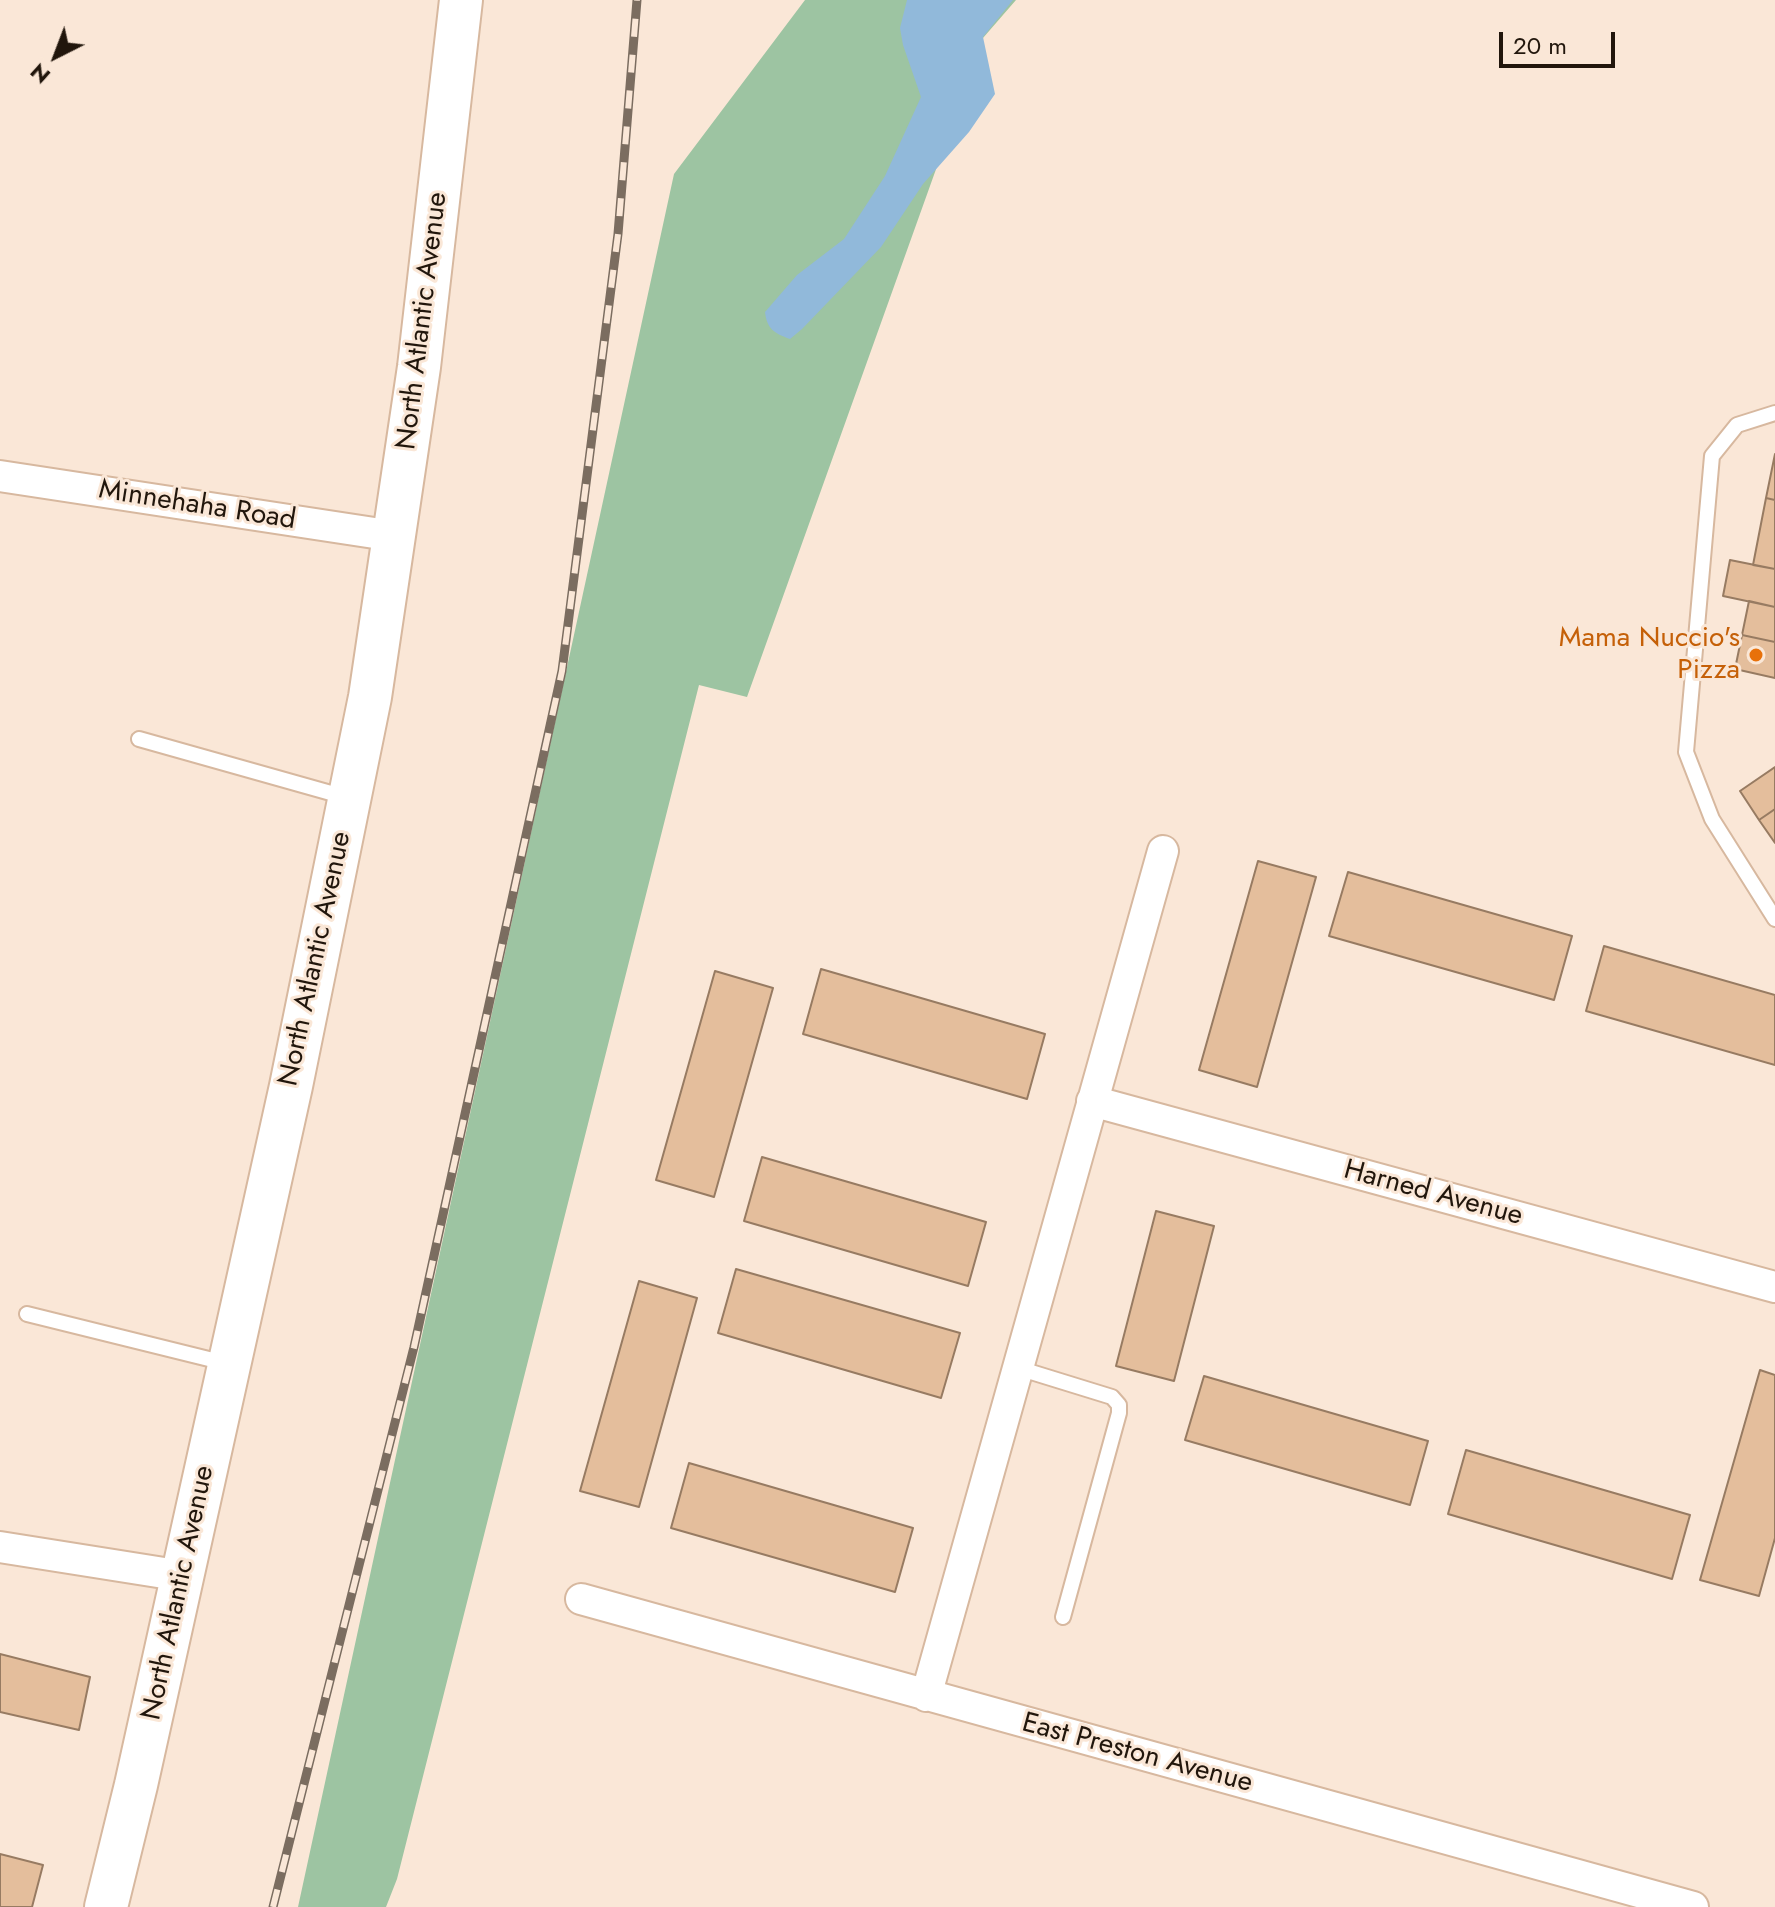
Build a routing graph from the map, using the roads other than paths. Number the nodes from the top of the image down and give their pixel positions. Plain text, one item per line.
1 (461, 0) edge
2 (1775, 413) edge
3 (0, 476) edge
4 (394, 536) junction
5 (139, 739) dead end
6 (349, 798) junction
7 (1163, 851) dead end
8 (1775, 919) edge
9 (1092, 1101) junction
10 (1775, 1287) edge
11 (27, 1314) dead end
12 (230, 1364) junction
13 (1018, 1368) junction
14 (0, 1547) edge
15 (183, 1576) junction
16 (581, 1599) dead end
17 (1063, 1617) dead end
18 (926, 1696) junction
19 (106, 1907) edge
20 (1693, 1907) edge

1 - 4 street, North Atlantic Avenue
2 - 8 lane
3 - 4 street, Minnehaha Road
4 - 6 street, North Atlantic Avenue
5 - 6 lane
6 - 12 street, North Atlantic Avenue
7 - 9 street
9 - 10 street, Harned Avenue
9 - 13 street
11 - 12 lane
12 - 15 street, North Atlantic Avenue
13 - 17 lane
13 - 18 street
14 - 15 street
15 - 19 street, North Atlantic Avenue
16 - 18 street, East Preston Avenue
18 - 20 street, East Preston Avenue

